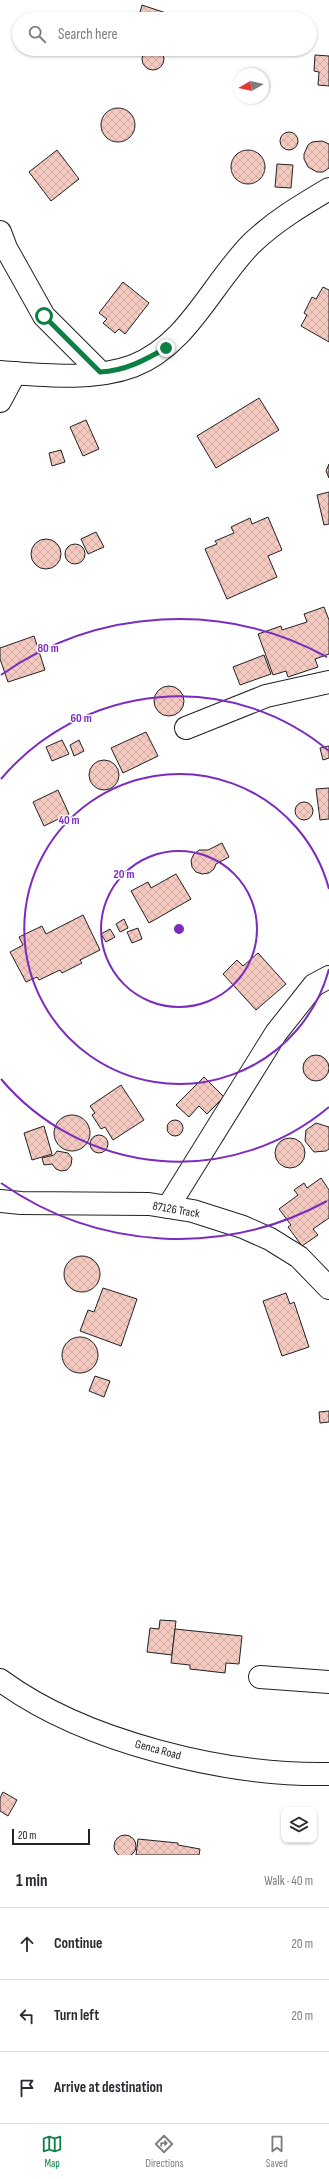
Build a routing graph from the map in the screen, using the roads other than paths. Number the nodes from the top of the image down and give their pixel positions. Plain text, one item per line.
1 (329, 189) edge
2 (0, 232) edge
3 (8, 372) edge
4 (100, 372) junction
5 (0, 401) edge
6 (329, 682) edge
7 (186, 728) dead end
8 (329, 978) edge
9 (0, 1201) edge
10 (168, 1207) junction
11 (329, 1288) edge
12 (260, 1677) dead end
13 (0, 1680) edge
14 (329, 1682) edge
15 (329, 1774) edge

1 - 4 street
2 - 4 street
3 - 4 street
3 - 5 street
6 - 7 street
8 - 10 street
9 - 10 street, 87126 Track
10 - 11 street, 87126 Track
12 - 14 street
13 - 15 street, Genca Road

